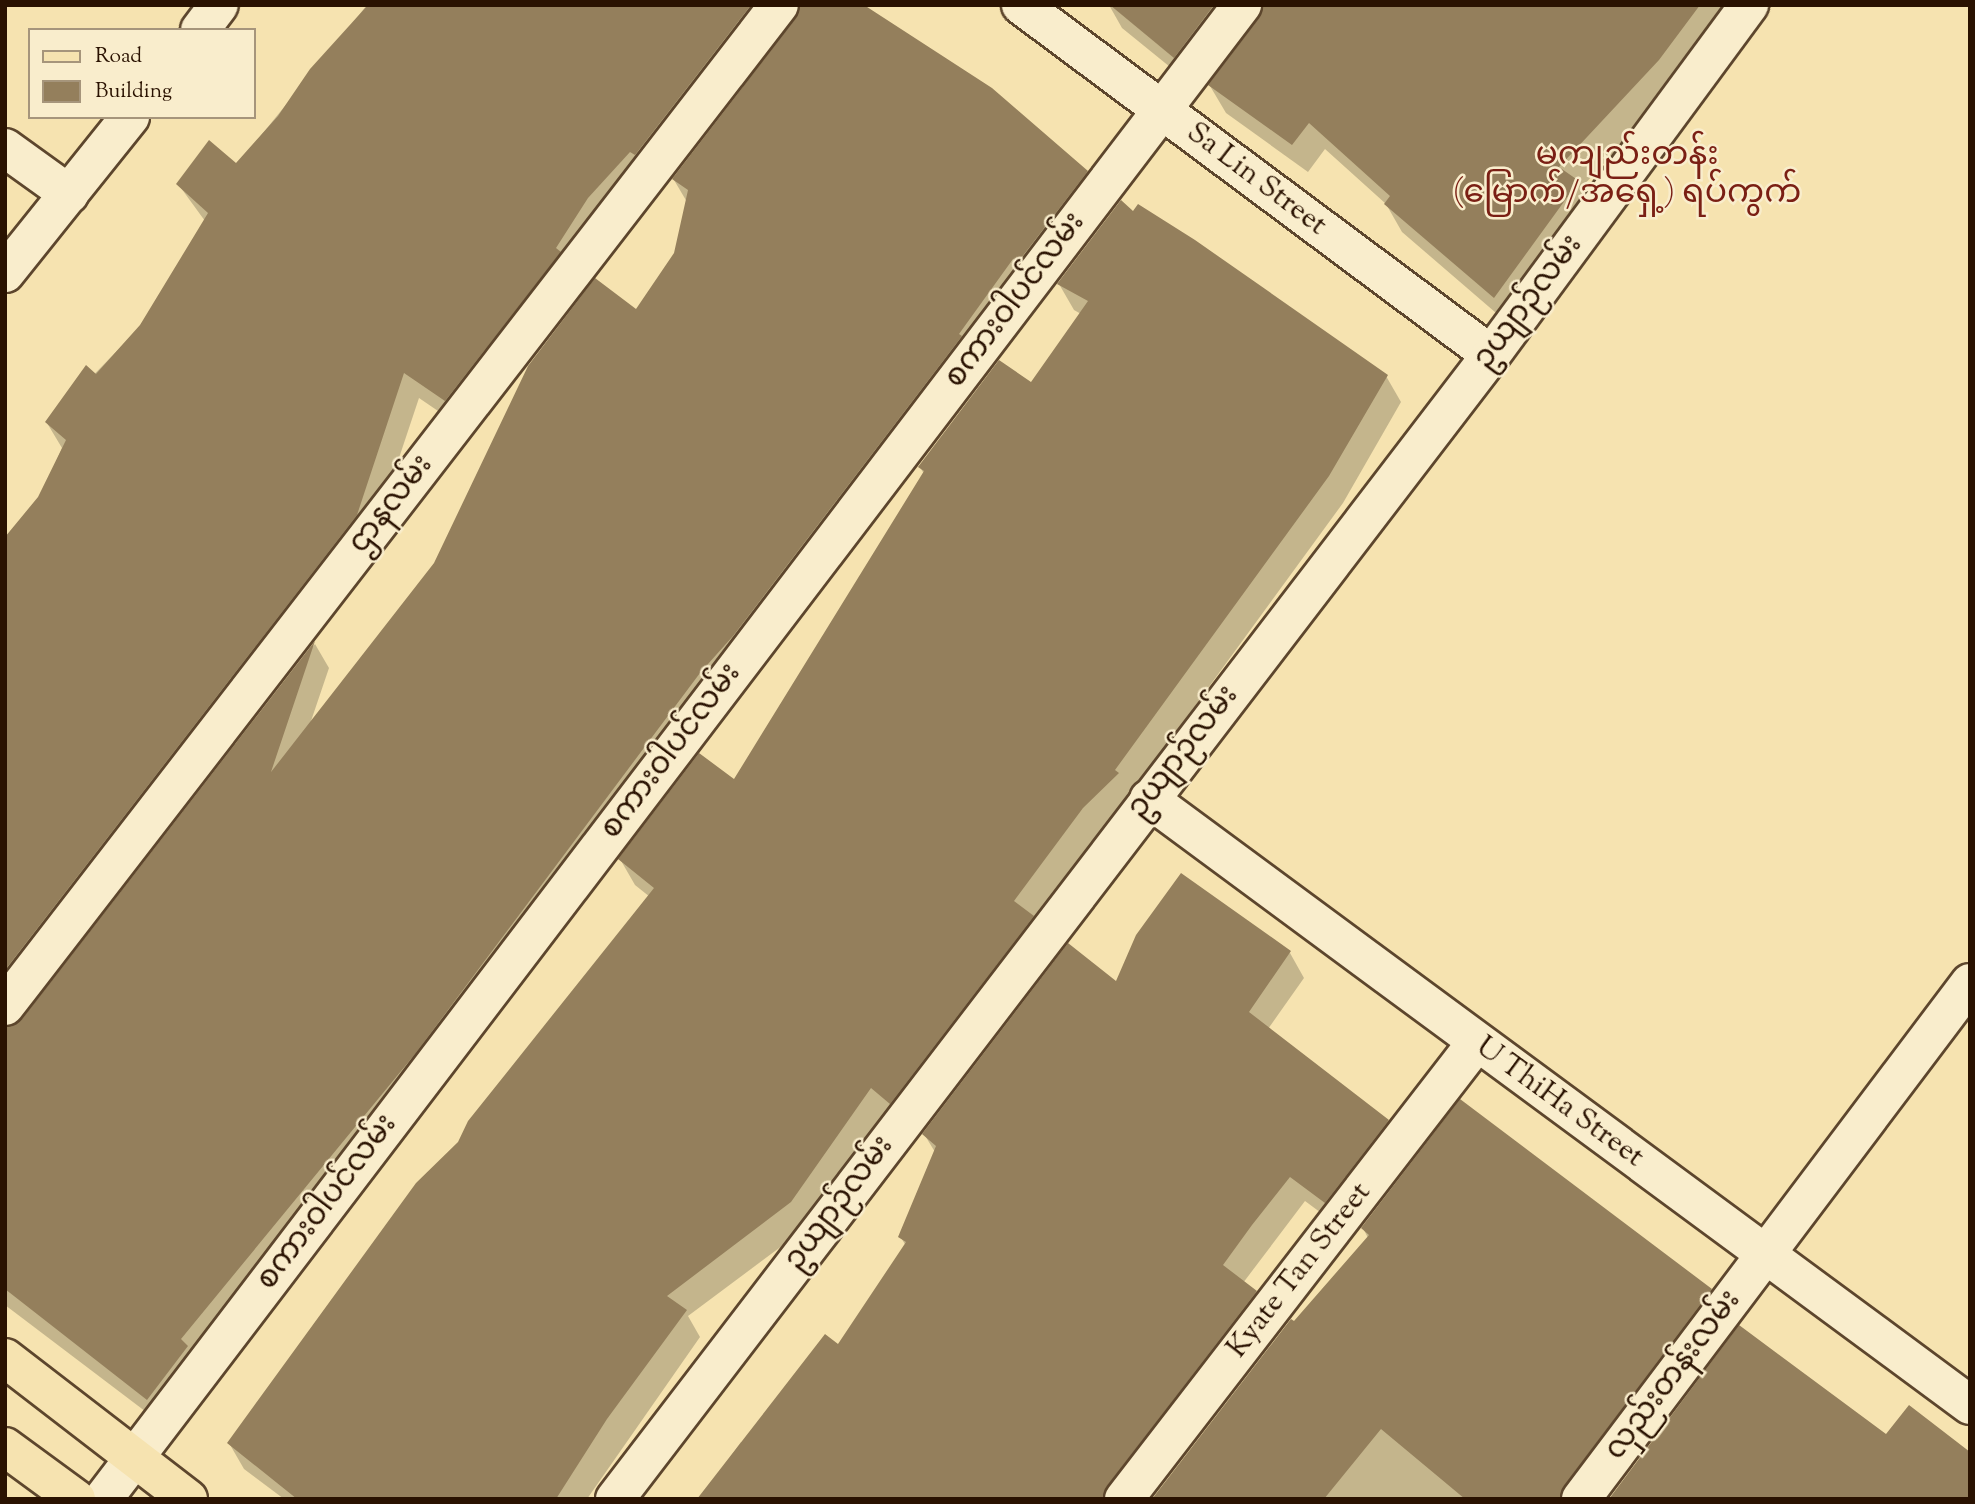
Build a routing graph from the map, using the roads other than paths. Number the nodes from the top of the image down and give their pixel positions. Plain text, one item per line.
1 (219, 5) edge
2 (779, 5) edge
3 (1021, 5) edge
4 (1242, 5) edge
5 (1749, 5) edge
6 (202, 28) edge
7 (1162, 110) junction
8 (128, 119) edge
9 (5, 148) edge
10 (69, 194) junction
11 (5, 273) edge
12 (1491, 355) junction
13 (1149, 799) junction
14 (1970, 983) edge
15 (5, 1006) edge
16 (1476, 1043) junction
17 (1767, 1253) junction
18 (5, 1358) edge
19 (1970, 1405) edge
20 (5, 1447) edge
21 (134, 1458) junction
22 (76, 1499) edge
23 (103, 1499) edge
24 (188, 1499) edge
25 (615, 1499) edge
26 (1124, 1499) edge
27 (1581, 1499) edge

1 - 6 street
2 - 15 street, ဌာနလမ်း
3 - 7 street, Sa Lin Street
4 - 7 street, စကားဝါပင်လမ်း
5 - 12 street, ဥယျာဉ်လမ်း
7 - 12 street, Sa Lin Street
7 - 21 street, စကားဝါပင်လမ်း
8 - 10 street
9 - 10 street
10 - 11 street
12 - 13 street, ဥယျာဉ်လမ်း
13 - 16 street, U ThiHa Street
13 - 25 street, ဥယျာဉ်လမ်း
14 - 17 street, လှည်းတန်းလမ်း
16 - 17 street, U ThiHa Street
16 - 26 street, Kyate Tan Street
17 - 19 street, U ThiHa Street
17 - 27 street, လှည်းတန်းလမ်း
18 - 21 main road
20 - 22 main road
21 - 23 street, စကားဝါပင်လမ်း
21 - 24 main road

